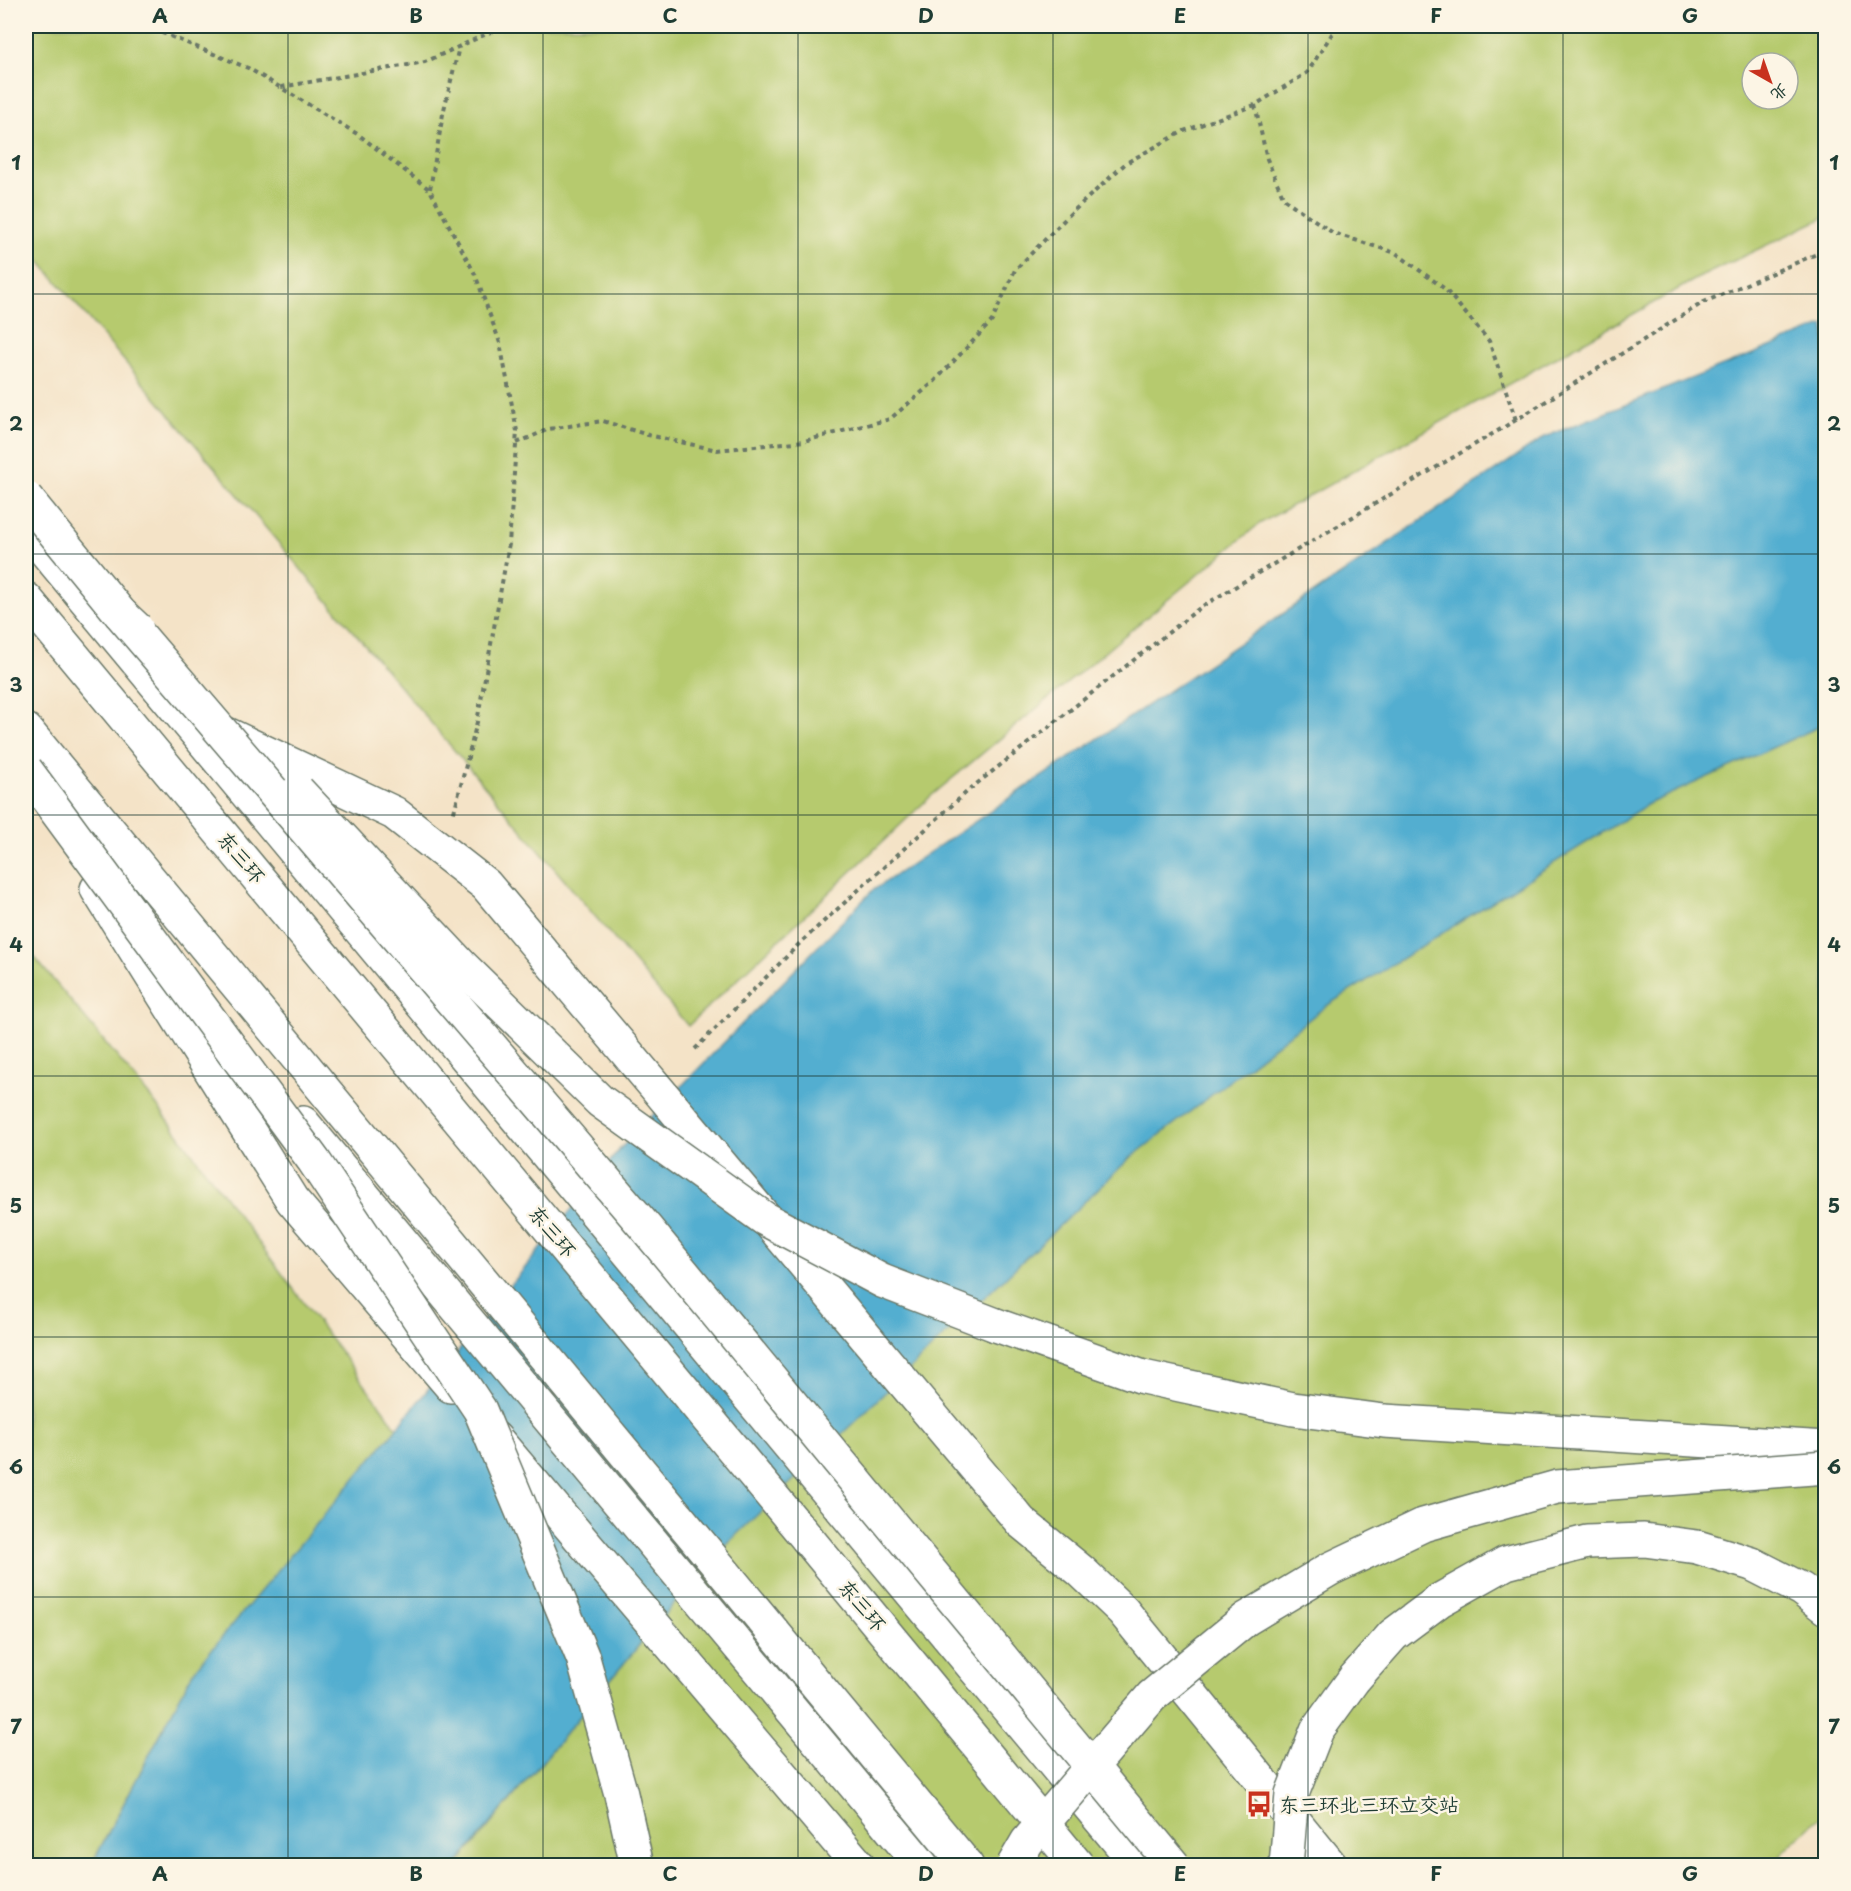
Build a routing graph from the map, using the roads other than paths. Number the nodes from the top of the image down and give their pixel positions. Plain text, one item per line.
1 (26, 498) edge
2 (26, 528) edge
3 (26, 599) edge
4 (120, 613) junction
5 (177, 710) junction
6 (26, 730) edge
7 (26, 770) edge
8 (26, 790) edge
9 (64, 837) junction
10 (1826, 1448) edge
11 (1826, 1467) edge
12 (1826, 1608) edge
13 (621, 1794) junction
14 (629, 1866) edge
15 (637, 1866) edge
16 (859, 1866) edge
17 (922, 1866) edge
18 (967, 1866) edge
19 (1013, 1866) edge
20 (1078, 1866) edge
21 (1139, 1866) edge
22 (1174, 1866) edge
23 (1286, 1866) edge
24 (1331, 1866) edge

1 - 4 main road, bridge
2 - 5 main road
3 - 20 main road, 东三环, bridge
4 - 10 main road, bridge
4 - 22 main road, bridge
5 - 21 main road
5 - 24 main road, bridge
6 - 18 main road
7 - 13 main road, bridge
8 - 9 main road
9 - 16 main road, bridge
9 - 17 main road
11 - 19 main road, bridge
12 - 23 main road, bridge
13 - 14 main road
13 - 15 main road

